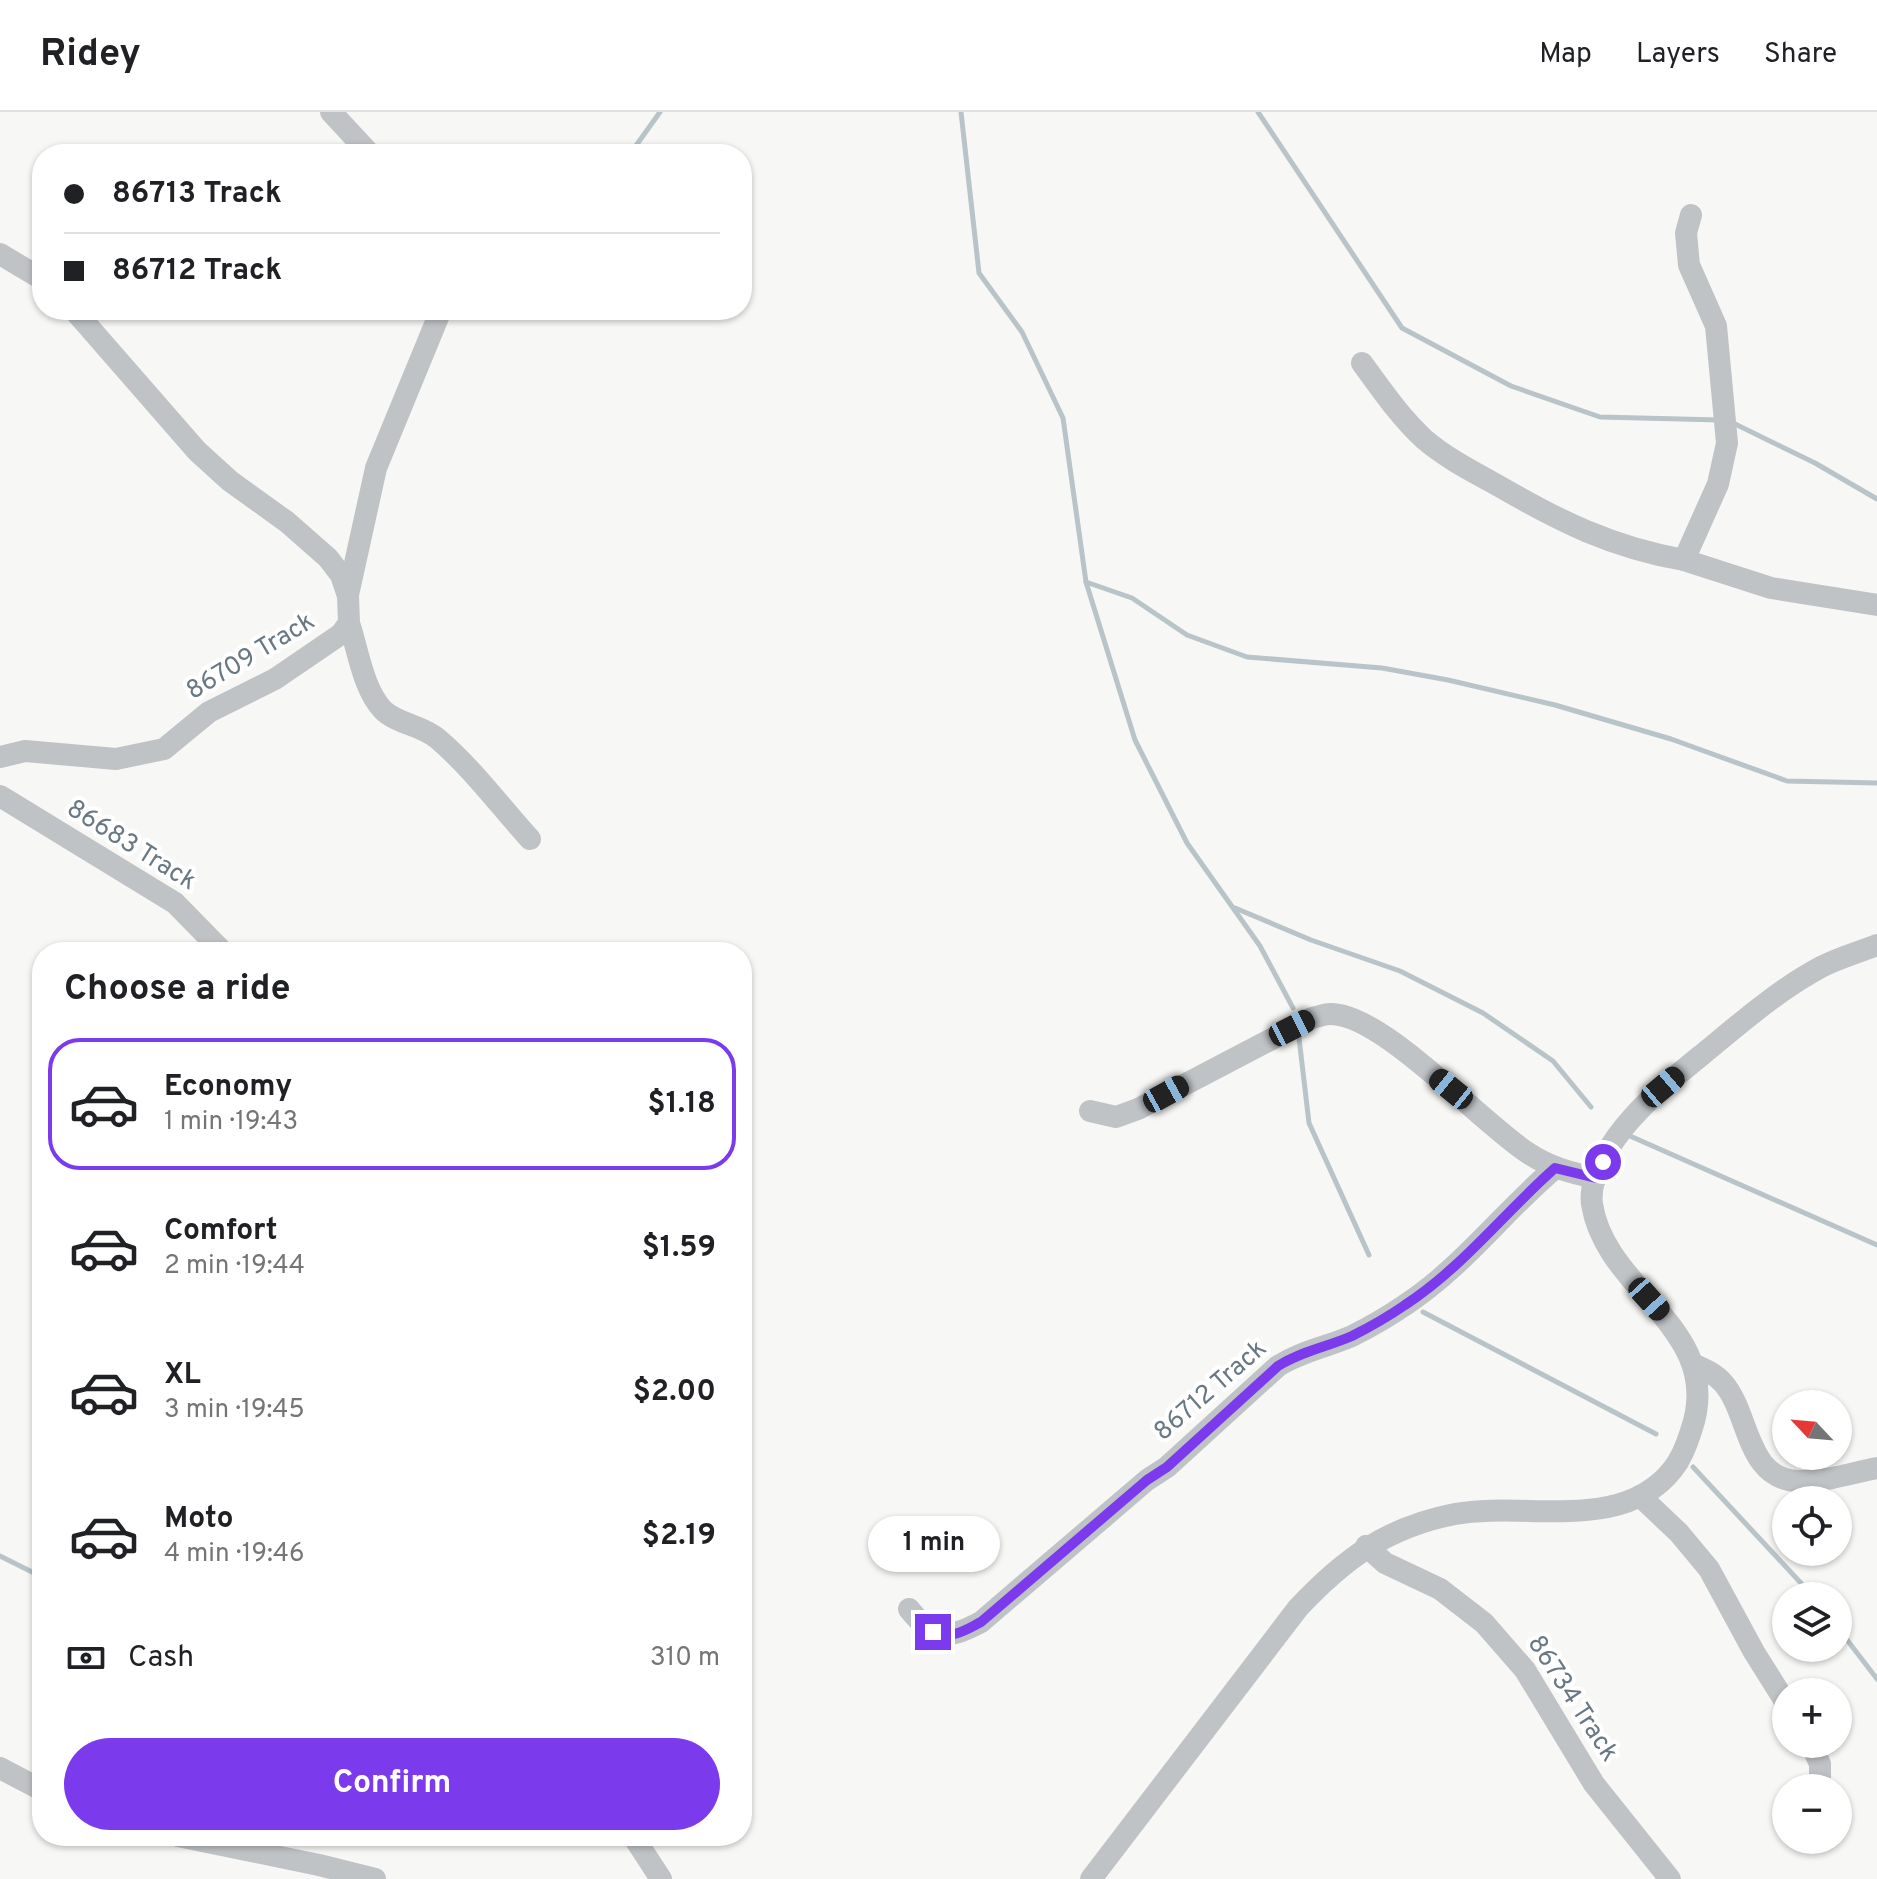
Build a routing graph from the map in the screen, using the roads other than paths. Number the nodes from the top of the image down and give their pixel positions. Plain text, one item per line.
1 (331, 112) edge
2 (362, 144) edge
3 (1691, 215) dead end
4 (0, 254) edge
5 (32, 273) edge
6 (83, 320) edge
7 (437, 320) edge
8 (1362, 363) dead end
9 (1684, 560) junction
10 (348, 596) junction
11 (1877, 605) edge
12 (349, 623) junction
13 (0, 757) edge
14 (0, 796) edge
15 (530, 839) dead end
16 (213, 942) edge
17 (1877, 945) edge
18 (1090, 1111) dead end
19 (1555, 1168) junction
20 (1596, 1178) junction
21 (1693, 1364) junction
22 (1877, 1468) edge
23 (1640, 1496) junction
24 (1366, 1546) junction
25 (909, 1609) dead end
26 (1772, 1681) edge
27 (0, 1768) edge
28 (32, 1785) edge
29 (227, 1846) edge
30 (640, 1846) edge
31 (375, 1879) edge
32 (661, 1879) edge
33 (1091, 1879) edge
34 (1670, 1879) edge

1 - 2 street
3 - 9 street
4 - 5 street
6 - 10 street, 86709 Track
7 - 10 street
8 - 9 street
9 - 11 street
10 - 12 street, 86709 Track
12 - 13 street, 86709 Track
12 - 15 street
14 - 16 street, 86683 Track
17 - 20 street
18 - 19 street
19 - 20 street
19 - 25 street, 86712 Track
20 - 21 street
21 - 22 street
21 - 23 street
23 - 24 street
23 - 26 street
24 - 33 street
24 - 34 street, 86734 Track
27 - 28 street
29 - 31 street
30 - 32 street

